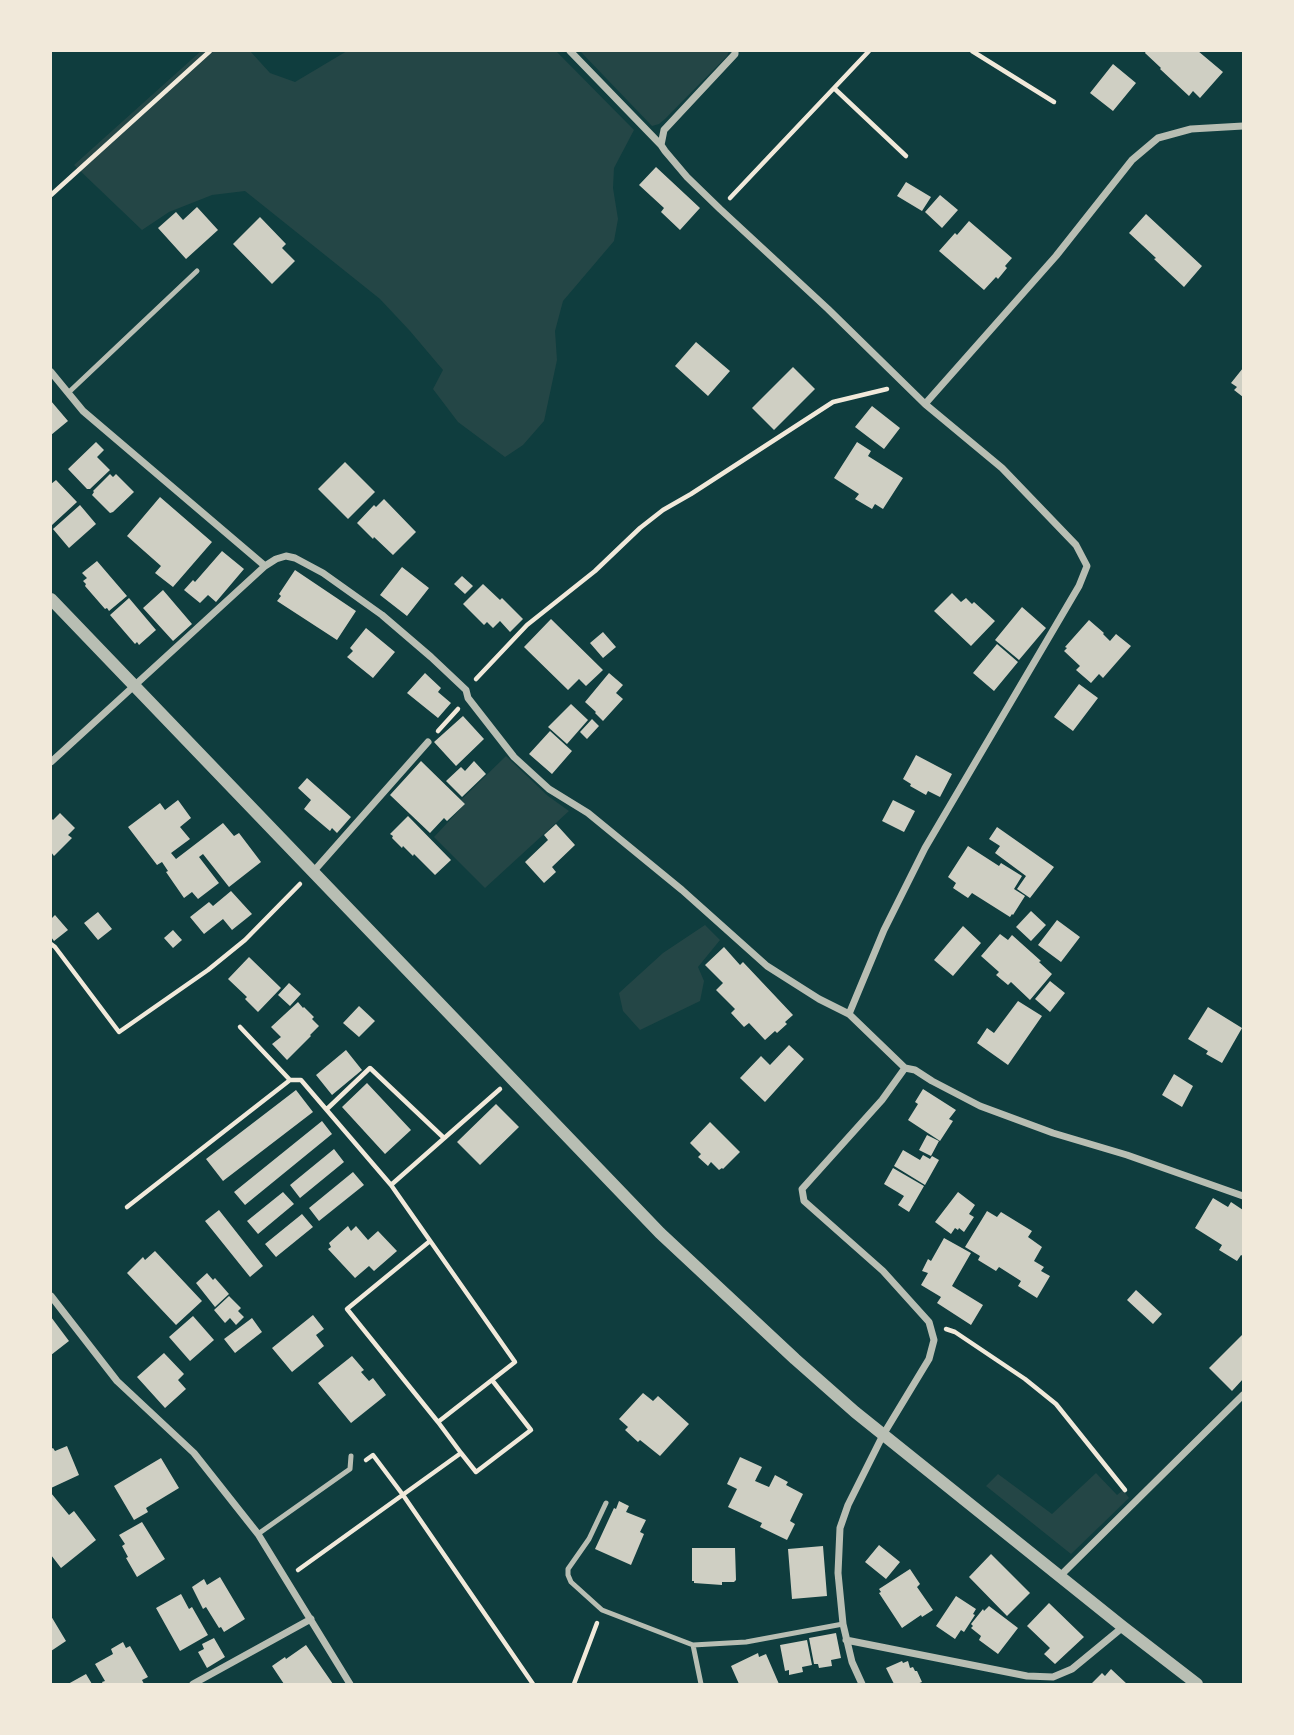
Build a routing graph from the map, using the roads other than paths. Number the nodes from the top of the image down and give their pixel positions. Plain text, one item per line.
1 (570, 51) edge
2 (735, 51) edge
3 (1243, 126) edge
4 (662, 145) junction
5 (197, 271) dead end
6 (51, 372) edge
7 (68, 393) junction
8 (925, 404) junction
9 (265, 566) junction
10 (51, 599) edge
11 (135, 687) junction
12 (428, 742) road end
13 (51, 762) edge
14 (313, 872) junction
15 (849, 1014) junction
16 (905, 1068) junction
17 (1243, 1196) edge
18 (51, 1296) edge
19 (1243, 1395) edge
20 (883, 1435) junction
21 (351, 1456) dead end
22 (606, 1503) dead end
23 (258, 1534) junction
24 (1060, 1576) junction
25 (311, 1619) junction
26 (843, 1623) junction
27 (1124, 1627) junction
28 (846, 1640) junction
29 (693, 1645) junction
30 (193, 1684) edge
31 (350, 1684) edge
32 (701, 1684) edge
33 (862, 1684) edge
34 (1197, 1684) edge

1 - 4 street
2 - 4 street
3 - 8 street
4 - 8 street
5 - 7 lane
6 - 7 street
7 - 9 street
8 - 15 street
9 - 11 street
9 - 15 street
10 - 11 street
11 - 13 street
11 - 14 street
12 - 14 street
14 - 20 street
15 - 16 street
16 - 17 street
16 - 20 street
18 - 23 street
19 - 24 street
20 - 24 street
20 - 26 street
21 - 23 lane
22 - 29 lane
23 - 25 street
24 - 27 street
25 - 30 street
25 - 31 street
26 - 28 street
26 - 29 lane
27 - 28 street
27 - 34 street
28 - 33 street
29 - 32 lane

